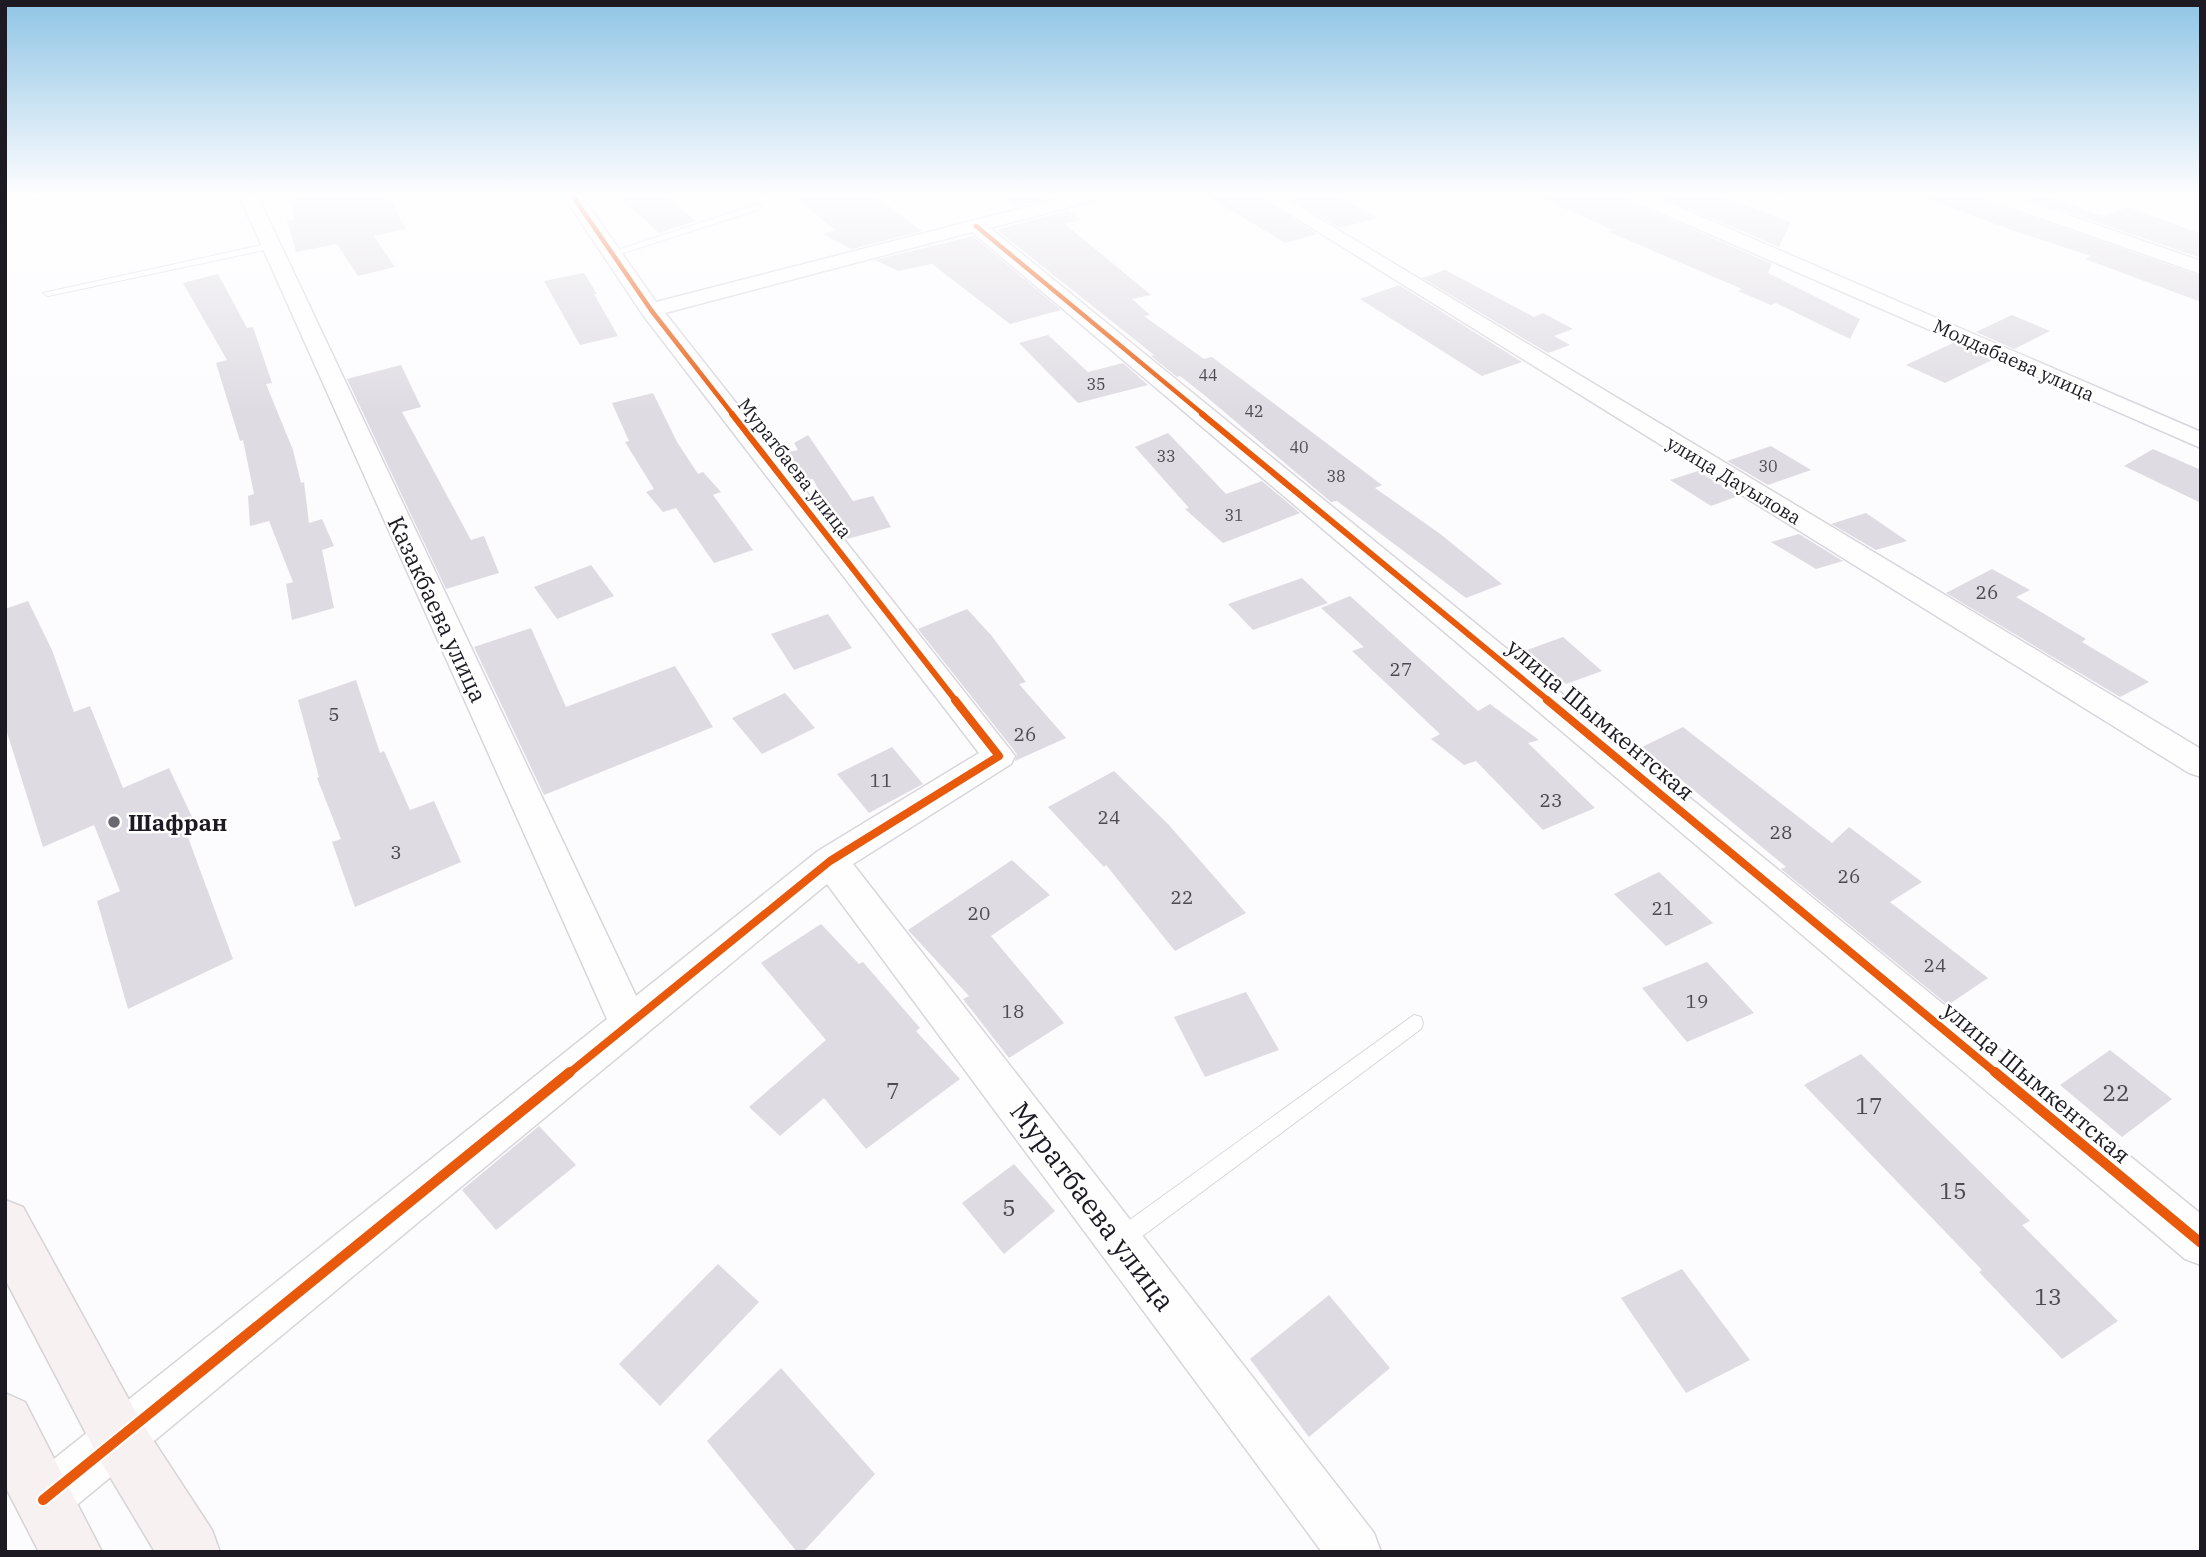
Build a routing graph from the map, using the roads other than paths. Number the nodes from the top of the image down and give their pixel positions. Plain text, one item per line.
1 (168, 268) edge
2 (281, 268) edge
3 (621, 268) edge
4 (815, 268) edge
5 (1026, 268) edge
6 (1387, 268) edge
7 (1803, 268) edge
8 (48, 293) dead end
9 (651, 310) junction
10 (2201, 441) edge
11 (2201, 765) edge
12 (830, 861) junction
13 (629, 1023) junction
14 (1414, 1023) dead end
15 (5, 1225) edge
16 (1119, 1241) junction
17 (2201, 1242) edge
18 (5, 1422) edge
19 (120, 1440) junction
20 (43, 1500) junction
21 (72, 1552) edge
22 (190, 1552) edge
23 (1355, 1552) edge

1 - 8 lane
2 - 13 street, Казакбаева улица
3 - 9 street, Муратбаева улица
4 - 9 street
5 - 17 street, улица Шымкентская
6 - 11 street, улица Дауылова
7 - 10 street, Молдабаева улица
9 - 12 street, Муратбаева улица
12 - 13 street
12 - 16 street, Муратбаева улица
13 - 19 street
14 - 16 lane
15 - 19 main road
16 - 23 street, Муратбаева улица
18 - 20 main road
19 - 20 street
19 - 22 main road
20 - 21 main road

